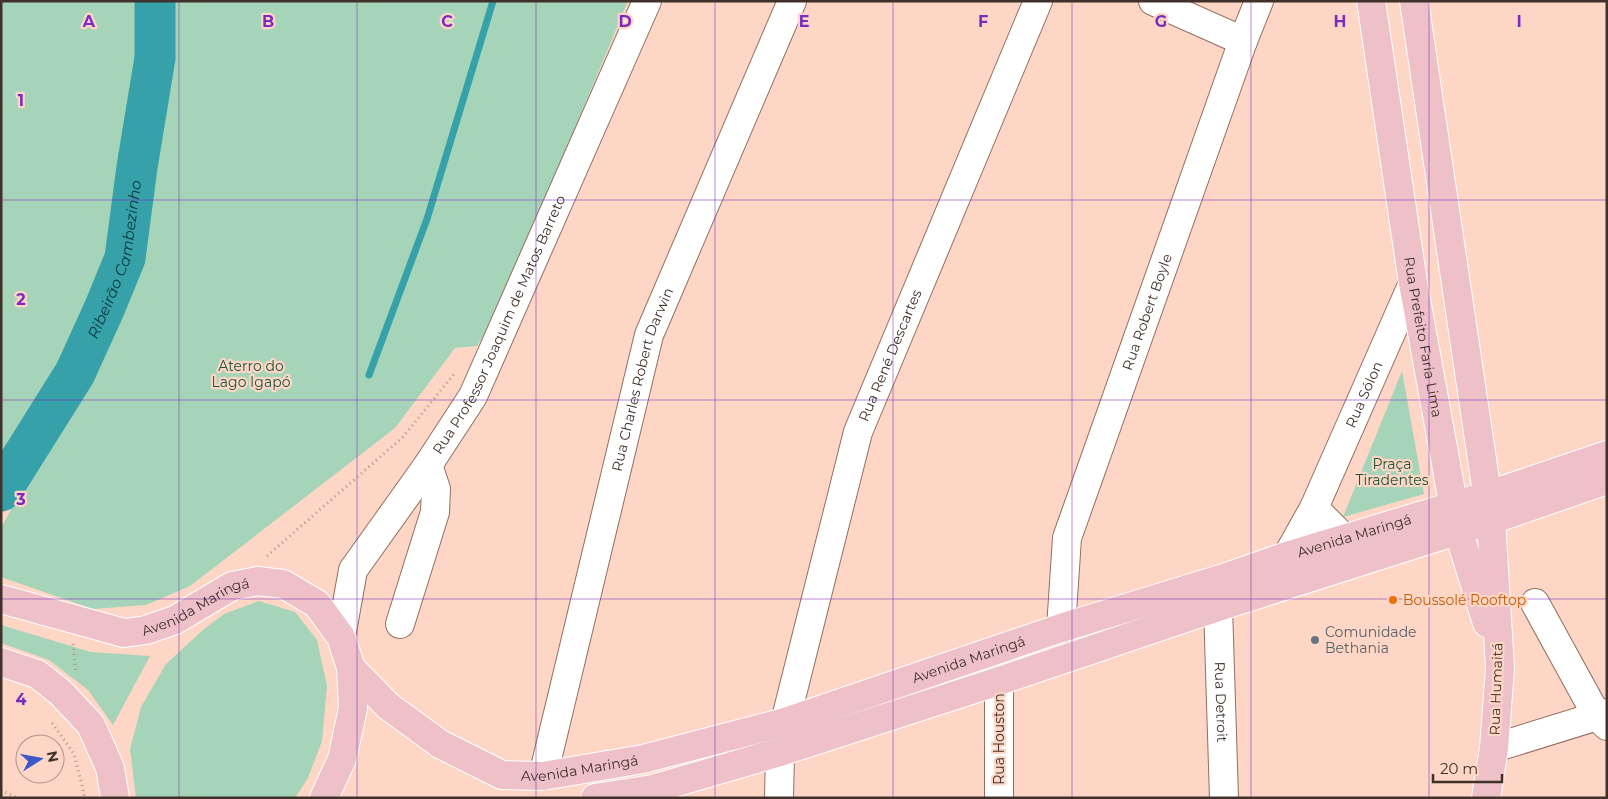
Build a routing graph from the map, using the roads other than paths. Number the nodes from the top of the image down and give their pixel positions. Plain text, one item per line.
1 (647, 1) edge
2 (792, 1) edge
3 (1038, 1) edge
4 (1153, 1) edge
5 (1259, 1) edge
6 (1371, 1) edge
7 (1414, 1) edge
8 (1243, 41) junction
9 (1413, 283) junction
10 (1607, 455) edge
11 (428, 465) junction
12 (1607, 480) edge
13 (1314, 508) junction
14 (1489, 508) junction
15 (1456, 518) junction
16 (1344, 538) junction
17 (1287, 556) junction
18 (1, 598) edge
19 (1535, 603) dead end
20 (1218, 607) junction
21 (400, 624) dead end
22 (1061, 628) junction
23 (341, 637) junction
24 (1, 662) edge
25 (351, 668) junction
26 (1500, 668) junction
27 (999, 681) junction
28 (1604, 718) edge
29 (785, 722) junction
30 (1494, 748) junction
31 (780, 752) junction
32 (542, 776) junction
33 (115, 798) edge
34 (324, 798) edge
35 (595, 798) edge
36 (779, 798) edge
37 (999, 798) edge
38 (1224, 798) edge
39 (1486, 798) edge

1 - 11 street, Rua Professor Joaquim de Matos Barreto
2 - 32 street, Rua Charles Robert Darwin
3 - 29 street, Rua René Descartes
4 - 8 street
5 - 8 street, Rua Robert Boyle
6 - 9 main road, Rua Prefeito Faria Lima
7 - 14 main road
8 - 22 street, Rua Robert Boyle
9 - 13 street, Rua Sólon
9 - 15 main road, Rua Prefeito Faria Lima
10 - 14 main road, Avenida Maringá
11 - 21 street
11 - 23 street, Rua Professor Joaquim de Matos Barreto
12 - 14 main road, Avenida Maringá
13 - 16 street
13 - 17 street, Rua Sólon
14 - 15 main road, Avenida Maringá
14 - 26 main road, Rua Humaitá
15 - 16 main road, Avenida Maringá
15 - 20 main road, Avenida Maringá
15 - 26 main road, Rua Prefeito Faria Lima
16 - 17 main road, Avenida Maringá
17 - 22 main road, Avenida Maringá
18 - 23 main road, Avenida Maringá
19 - 28 street
20 - 27 main road, Avenida Maringá
20 - 38 street, Rua Detroit
22 - 29 main road, Avenida Maringá
23 - 25 main road, Avenida Maringá
24 - 33 main road
25 - 32 main road, Avenida Maringá
25 - 34 main road, Avenida Maringá
26 - 30 main road, Rua Humaitá
27 - 31 main road, Avenida Maringá
27 - 37 street, Rua Houston
28 - 30 street
29 - 32 main road, Avenida Maringá
30 - 39 main road, Rua Humaitá
31 - 35 main road, Avenida Maringá
31 - 36 street

